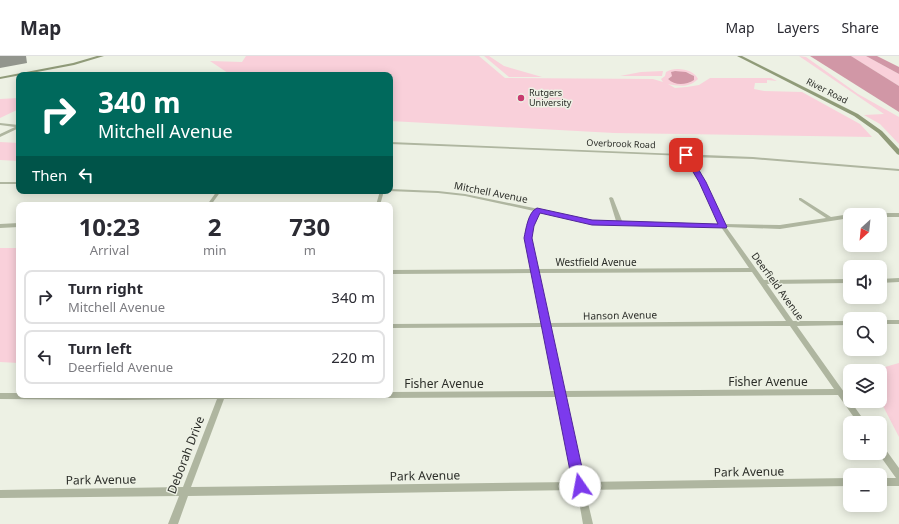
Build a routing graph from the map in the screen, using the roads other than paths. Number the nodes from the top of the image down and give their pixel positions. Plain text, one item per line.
1 (102, 56) edge
2 (738, 56) edge
3 (32, 72) edge
4 (16, 75) edge
5 (0, 78) edge
6 (0, 124) edge
7 (16, 126) edge
8 (16, 128) edge
9 (0, 136) edge
10 (393, 144) edge
11 (899, 152) edge
12 (686, 155) junction
13 (899, 170) edge
14 (0, 183) edge
15 (16, 183) edge
16 (393, 190) edge
17 (611, 198) dead end
18 (801, 199) dead end
19 (537, 210) junction
20 (887, 215) edge
21 (899, 215) edge
22 (843, 217) edge
23 (830, 219) junction
24 (620, 224) junction
25 (16, 225) edge
26 (0, 226) edge
27 (723, 227) junction
28 (753, 270) junction
29 (393, 272) edge
30 (536, 272) junction
31 (899, 280) edge
32 (843, 281) edge
33 (887, 281) edge
34 (763, 282) junction
35 (843, 322) edge
36 (887, 322) edge
37 (899, 322) edge
38 (791, 323) junction
39 (393, 326) edge
40 (546, 326) junction
41 (840, 392) junction
42 (393, 395) edge
43 (560, 395) junction
44 (0, 396) edge
45 (16, 396) edge
46 (221, 398) edge
47 (857, 416) edge
48 (887, 458) edge
49 (899, 475) edge
50 (843, 482) edge
51 (887, 482) edge
52 (899, 482) edge
53 (580, 486) junction
54 (186, 491) junction
55 (0, 494) edge
56 (173, 524) edge
57 (588, 524) edge

1 - 3 main road
2 - 11 main road, River Road
4 - 5 main road
6 - 7 street
8 - 9 street
10 - 12 street, Overbrook Road
12 - 13 street, Overbrook Road
12 - 27 street, Deerfield Avenue
14 - 15 street
16 - 19 street, Mitchell Avenue
17 - 24 street
18 - 23 street
19 - 24 street, Mitchell Avenue
19 - 30 street
20 - 21 street
22 - 23 street, Mitchell Avenue
23 - 27 street, Mitchell Avenue
24 - 27 street, Mitchell Avenue
25 - 26 street
27 - 28 street, Deerfield Avenue
28 - 30 street, Westfield Avenue
28 - 34 street, Deerfield Avenue
29 - 30 street, Westfield Avenue
30 - 40 street
31 - 33 street
32 - 34 street
34 - 38 street, Deerfield Avenue
35 - 38 street, Hanson Avenue
36 - 37 street
38 - 40 street, Hanson Avenue
38 - 41 street, Deerfield Avenue
39 - 40 street, Hanson Avenue
40 - 43 street
41 - 43 street, Fisher Avenue
41 - 47 street, Deerfield Avenue
42 - 43 street, Fisher Avenue
43 - 53 street
44 - 45 street, Fisher Avenue
46 - 54 street, Deborah Drive
48 - 49 street
50 - 53 street, Park Avenue
51 - 52 street
53 - 54 street, Park Avenue
53 - 57 street
54 - 55 street, Park Avenue
54 - 56 street, Deborah Drive

